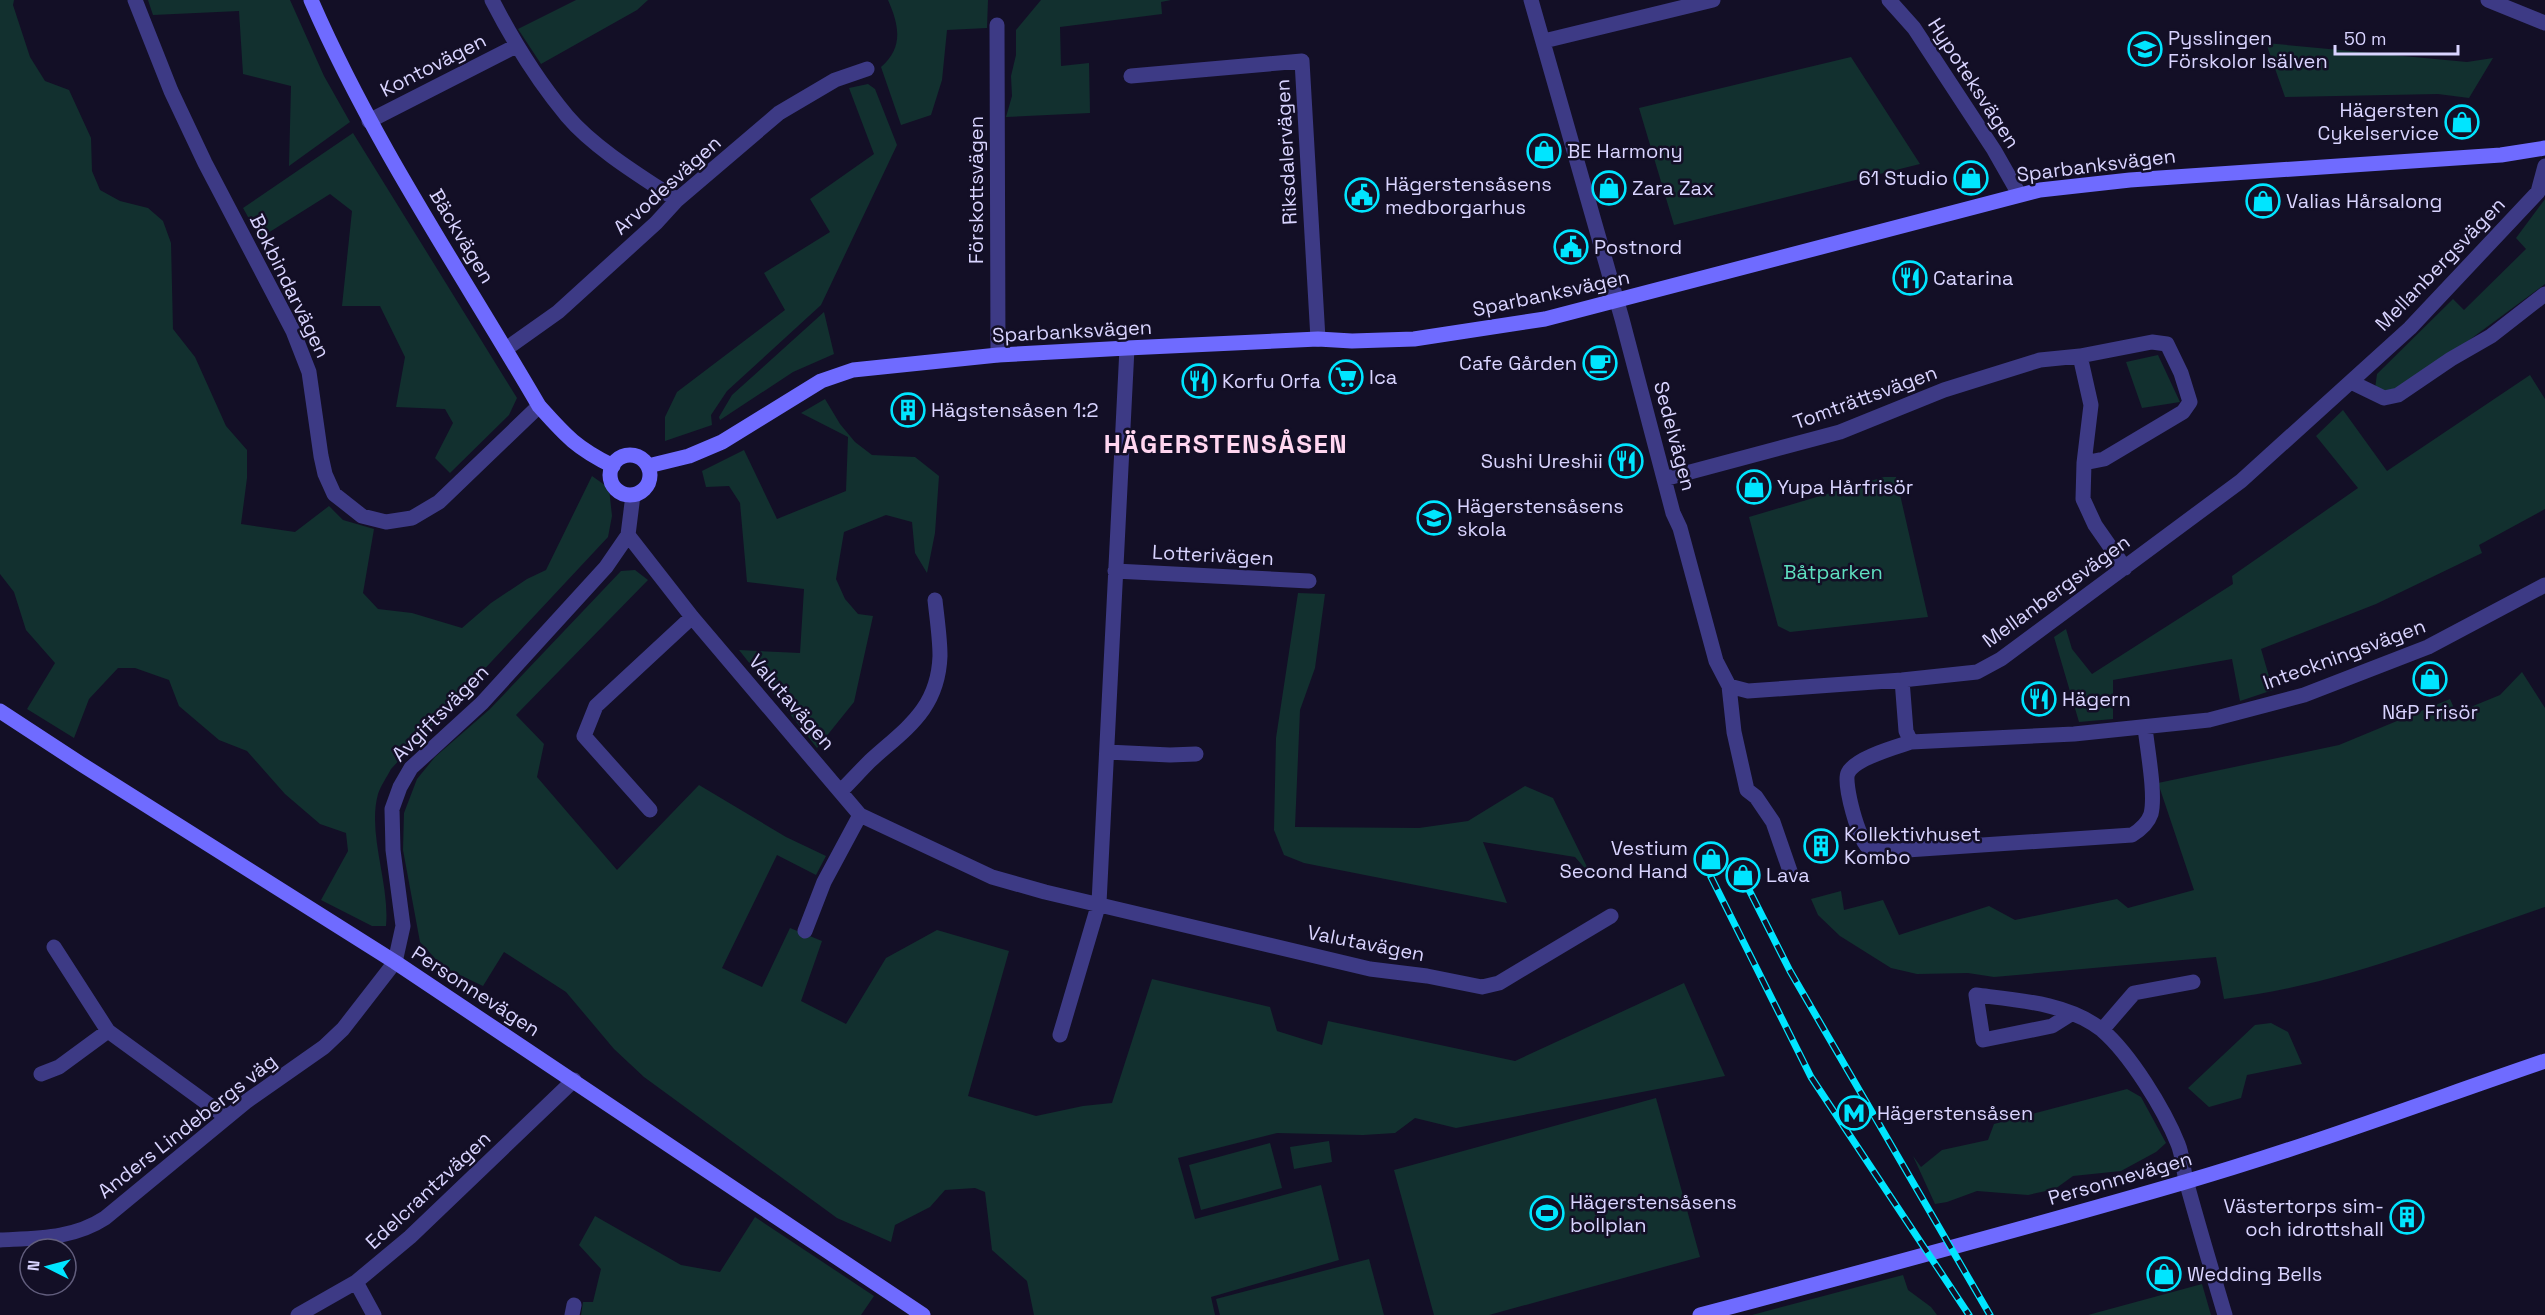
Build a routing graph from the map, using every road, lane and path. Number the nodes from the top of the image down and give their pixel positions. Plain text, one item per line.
1 (135, 0) edge
2 (311, 0) edge
3 (492, 0) edge
4 (1531, 0) edge
5 (1713, 0) edge
6 (1889, 0) edge
7 (2488, 0) edge
8 (2545, 23) edge
9 (997, 25) dead end
10 (1544, 41) junction
11 (516, 46) junction
12 (867, 69) dead end
13 (1131, 76) dead end
14 (369, 121) junction
15 (2545, 148) edge
16 (2545, 166) edge
17 (2019, 194) junction
18 (677, 200) junction
19 (2545, 294) edge
20 (1617, 302) junction
21 (1318, 339) junction
22 (1127, 348) junction
23 (506, 349) junction
24 (998, 356) junction
25 (2080, 356) junction
26 (2351, 382) junction
27 (539, 406) junction
28 (2084, 463) junction
29 (613, 465) junction
30 (648, 466) junction
31 (1665, 479) junction
32 (633, 495) junction
33 (628, 536) junction
34 (2125, 568) junction
35 (1115, 571) junction
36 (1309, 580) dead end
37 (2545, 585) edge
38 (935, 600) dead end
39 (692, 617) junction
40 (1902, 680) junction
41 (1729, 686) junction
42 (0, 711) edge
43 (2145, 727) junction
44 (1911, 742) junction
45 (1107, 752) junction
46 (1196, 754) dead end
47 (841, 791) junction
48 (650, 810) dead end
49 (860, 815) junction
50 (1791, 874) dead end
51 (1099, 903) junction
52 (1611, 916) dead end
53 (805, 931) dead end
54 (54, 947) dead end
55 (395, 962) junction
56 (2193, 982) dead end
57 (2071, 1014) junction
58 (2102, 1030) junction
59 (108, 1031) junction
60 (1060, 1035) dead end
61 (2545, 1060) edge
62 (41, 1074) dead end
63 (574, 1080) junction
64 (226, 1117) junction
65 (2186, 1182) junction
66 (0, 1240) edge
67 (356, 1282) junction
68 (298, 1315) edge
69 (374, 1315) edge
70 (923, 1315) edge
71 (1700, 1315) edge
72 (2225, 1315) edge

1 - 27 street, Bokbindarvägen
2 - 14 street, Bäckvägen
3 - 11 street
4 - 10 street, Sedelvägen
5 - 10 street
6 - 17 street, Hypoteksvägen
7 - 8 street
9 - 24 street, Förskottsvägen
10 - 20 street, Sedelvägen
11 - 14 street, Kontovägen
11 - 18 street
12 - 18 street, Arvodesvägen
13 - 21 street, Riksdalervägen
14 - 23 street, Bäckvägen
15 - 17 street, Sparbanksvägen
16 - 26 street, Mellanbergsvägen
17 - 20 street, Sparbanksvägen
18 - 23 street, Arvodesvägen
19 - 26 street
20 - 21 street, Sparbanksvägen
20 - 31 street, Sedelvägen
21 - 22 street, Sparbanksvägen
22 - 24 street, Sparbanksvägen
22 - 35 street
23 - 27 street, Bäckvägen
24 - 30 street, Sparbanksvägen
25 - 28 street
25 - 28 street, Tomträttsvägen
25 - 31 street, Tomträttsvägen
26 - 34 street, Mellanbergsvägen
27 - 29 street, Bäckvägen
28 - 34 street
29 - 30 street
29 - 32 street
30 - 32 street
31 - 41 street, Sedelvägen
32 - 33 street
33 - 39 street, Valutavägen
33 - 55 street, Avgiftsvägen
34 - 40 street, Mellanbergsvägen
35 - 36 street, Lotterivägen
35 - 45 street
37 - 43 street, Inteckningsvägen
38 - 47 street
39 - 47 street, Valutavägen
39 - 48 street
40 - 41 street, Mellanbergsvägen
40 - 44 street
41 - 50 street, Sedelvägen
42 - 55 street, Personnevägen
43 - 44 street, Inteckningsvägen
43 - 44 street, Inteckningsvägen
45 - 46 street
45 - 51 street
47 - 49 street, Valutavägen
49 - 51 street, Valutavägen
49 - 53 street
51 - 52 street, Valutavägen
51 - 60 street
54 - 59 street
55 - 63 street, Personnevägen
55 - 64 street, Anders Lindebergs väg
56 - 58 street
57 - 57 street
57 - 58 street
58 - 65 street
59 - 62 street
59 - 64 street
61 - 65 street, Personnevägen
63 - 67 street, Edelcrantzvägen
63 - 70 street, Personnevägen
64 - 66 street, Anders Lindebergs väg
65 - 71 street, Personnevägen
65 - 72 street
67 - 68 street, Edelcrantzvägen
67 - 69 street

